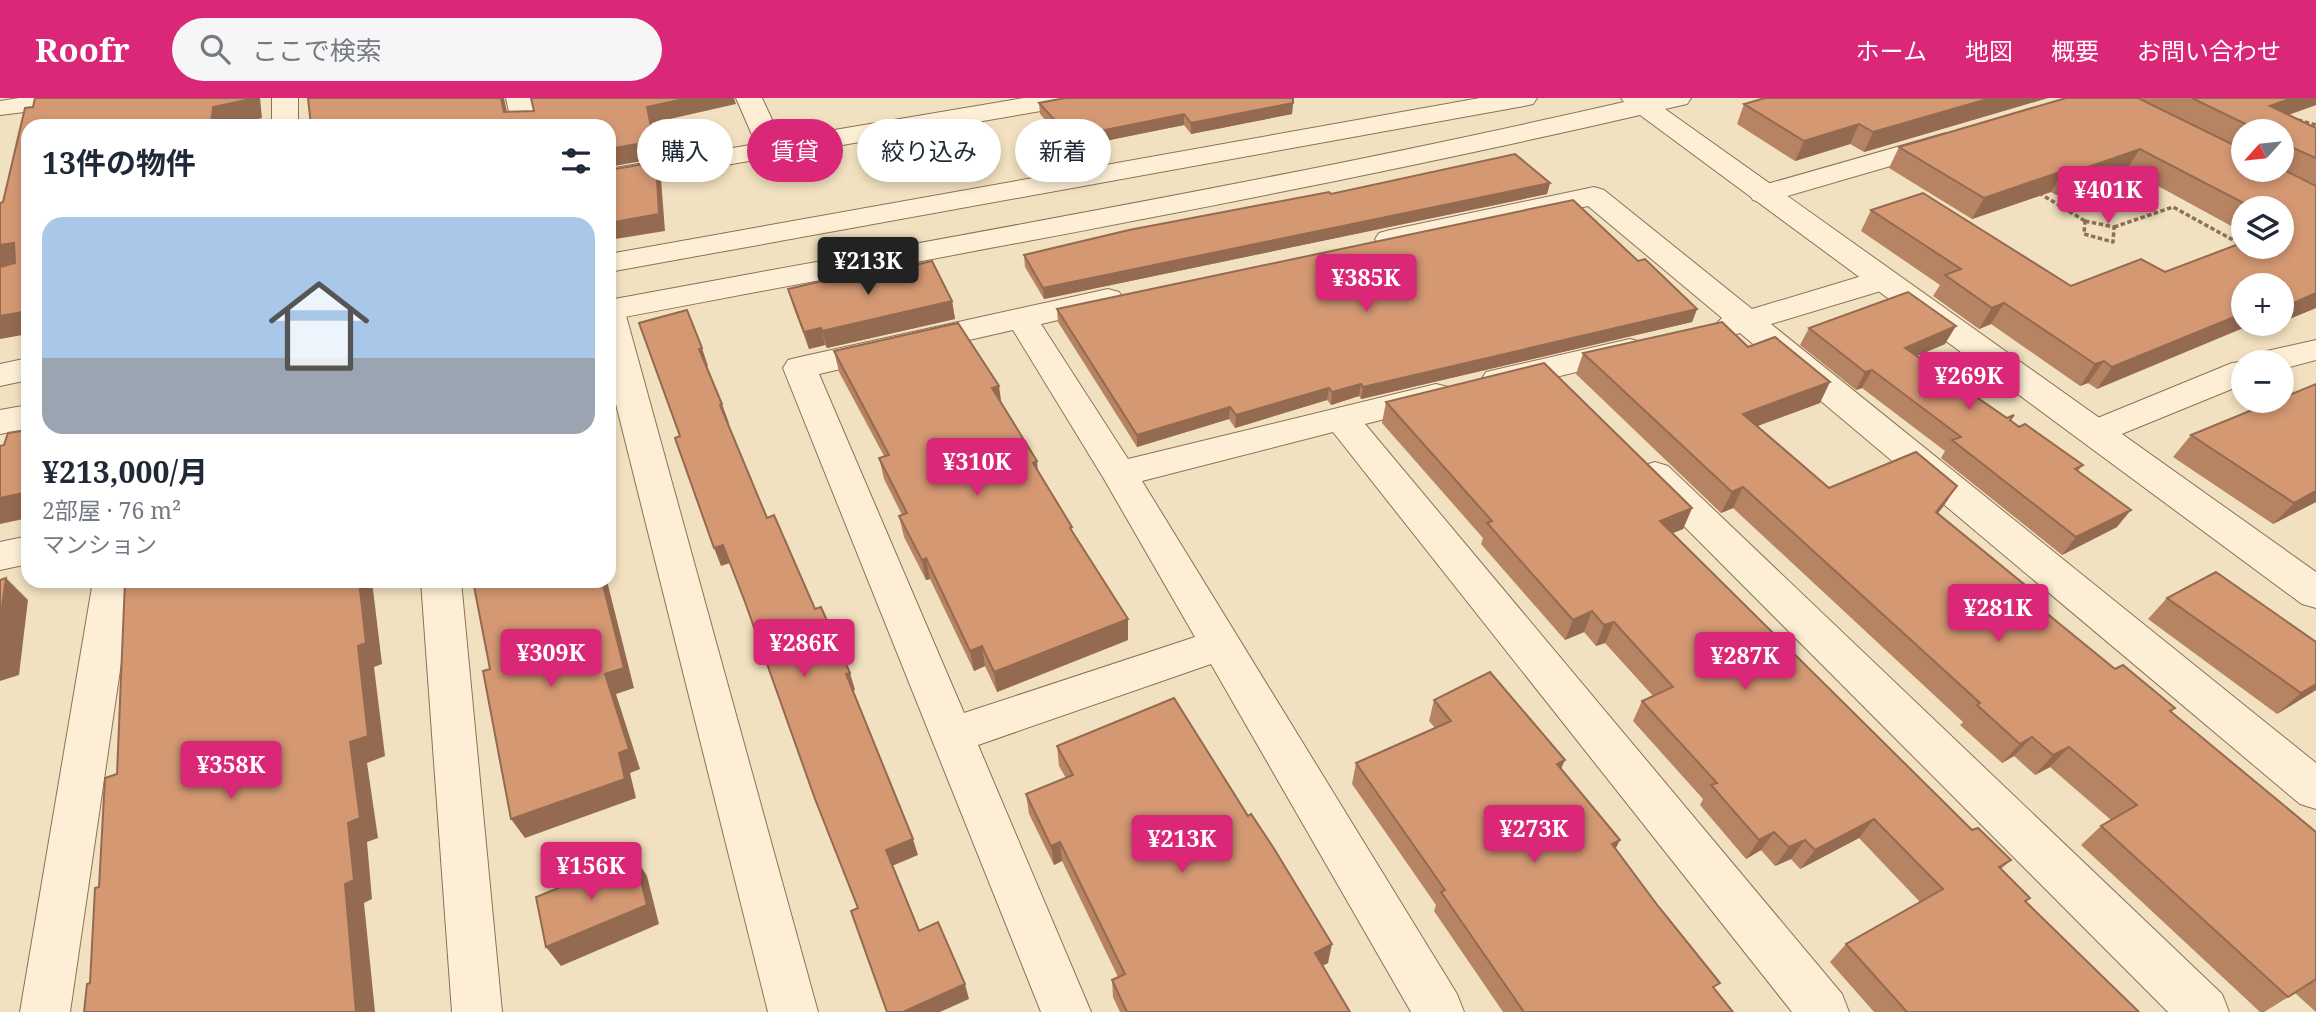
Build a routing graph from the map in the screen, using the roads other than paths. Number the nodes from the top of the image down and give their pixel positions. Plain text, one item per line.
1 (73, 98) edge
2 (285, 98) edge
3 (519, 98) edge
4 (749, 98) edge
5 (1070, 98) edge
6 (1524, 98) edge
7 (1678, 98) edge
8 (1640, 102) edge
9 (985, 105) edge
10 (3, 112) edge
11 (285, 119) edge
12 (524, 119) edge
13 (758, 119) edge
14 (843, 134) edge
15 (1965, 135) edge
16 (747, 153) edge
17 (616, 176) edge
18 (1763, 194) junction
19 (1362, 245) edge
20 (616, 262) edge
21 (1883, 279) junction
22 (1144, 291) edge
23 (616, 310) edge
24 (1021, 317) junction
25 (1750, 322) junction
26 (1696, 334) edge
27 (616, 338) edge
28 (1655, 343) edge
29 (2313, 354) edge
30 (2294, 357) edge
31 (1546, 368) junction
32 (21, 370) edge
33 (0, 374) edge
34 (2231, 376) edge
35 (1576, 397) edge
36 (21, 418) edge
37 (1341, 419) junction
38 (0, 422) edge
39 (2095, 432) junction
40 (1626, 446) edge
41 (1119, 474) junction
42 (21, 552) edge
43 (0, 556) edge
44 (112, 588) edge
45 (442, 588) edge
46 (2316, 593) edge
47 (1219, 645) junction
48 (951, 736) junction
49 (2316, 790) edge
50 (45, 1012) edge
51 (477, 1012) edge
52 (793, 1012) edge
53 (1066, 1012) edge
54 (1439, 1012) edge
55 (1824, 1012) edge
56 (2204, 1012) edge

1 - 10 street
2 - 11 street
3 - 12 street
4 - 13 street
5 - 9 street
6 - 20 street
7 - 8 street
8 - 18 street
8 - 23 street
9 - 14 street
15 - 18 street
16 - 17 street
18 - 21 street
19 - 25 street
21 - 25 street
21 - 39 street
22 - 24 street
24 - 41 street
24 - 48 street
25 - 26 street
25 - 49 street
27 - 52 street
28 - 31 street
29 - 30 street
31 - 35 street
31 - 37 street
32 - 33 street
34 - 39 street
36 - 38 street
37 - 41 street
37 - 55 street
39 - 46 street
40 - 56 street
41 - 47 street
42 - 43 street
44 - 50 street
45 - 51 street
47 - 48 street
47 - 54 street
48 - 53 street

